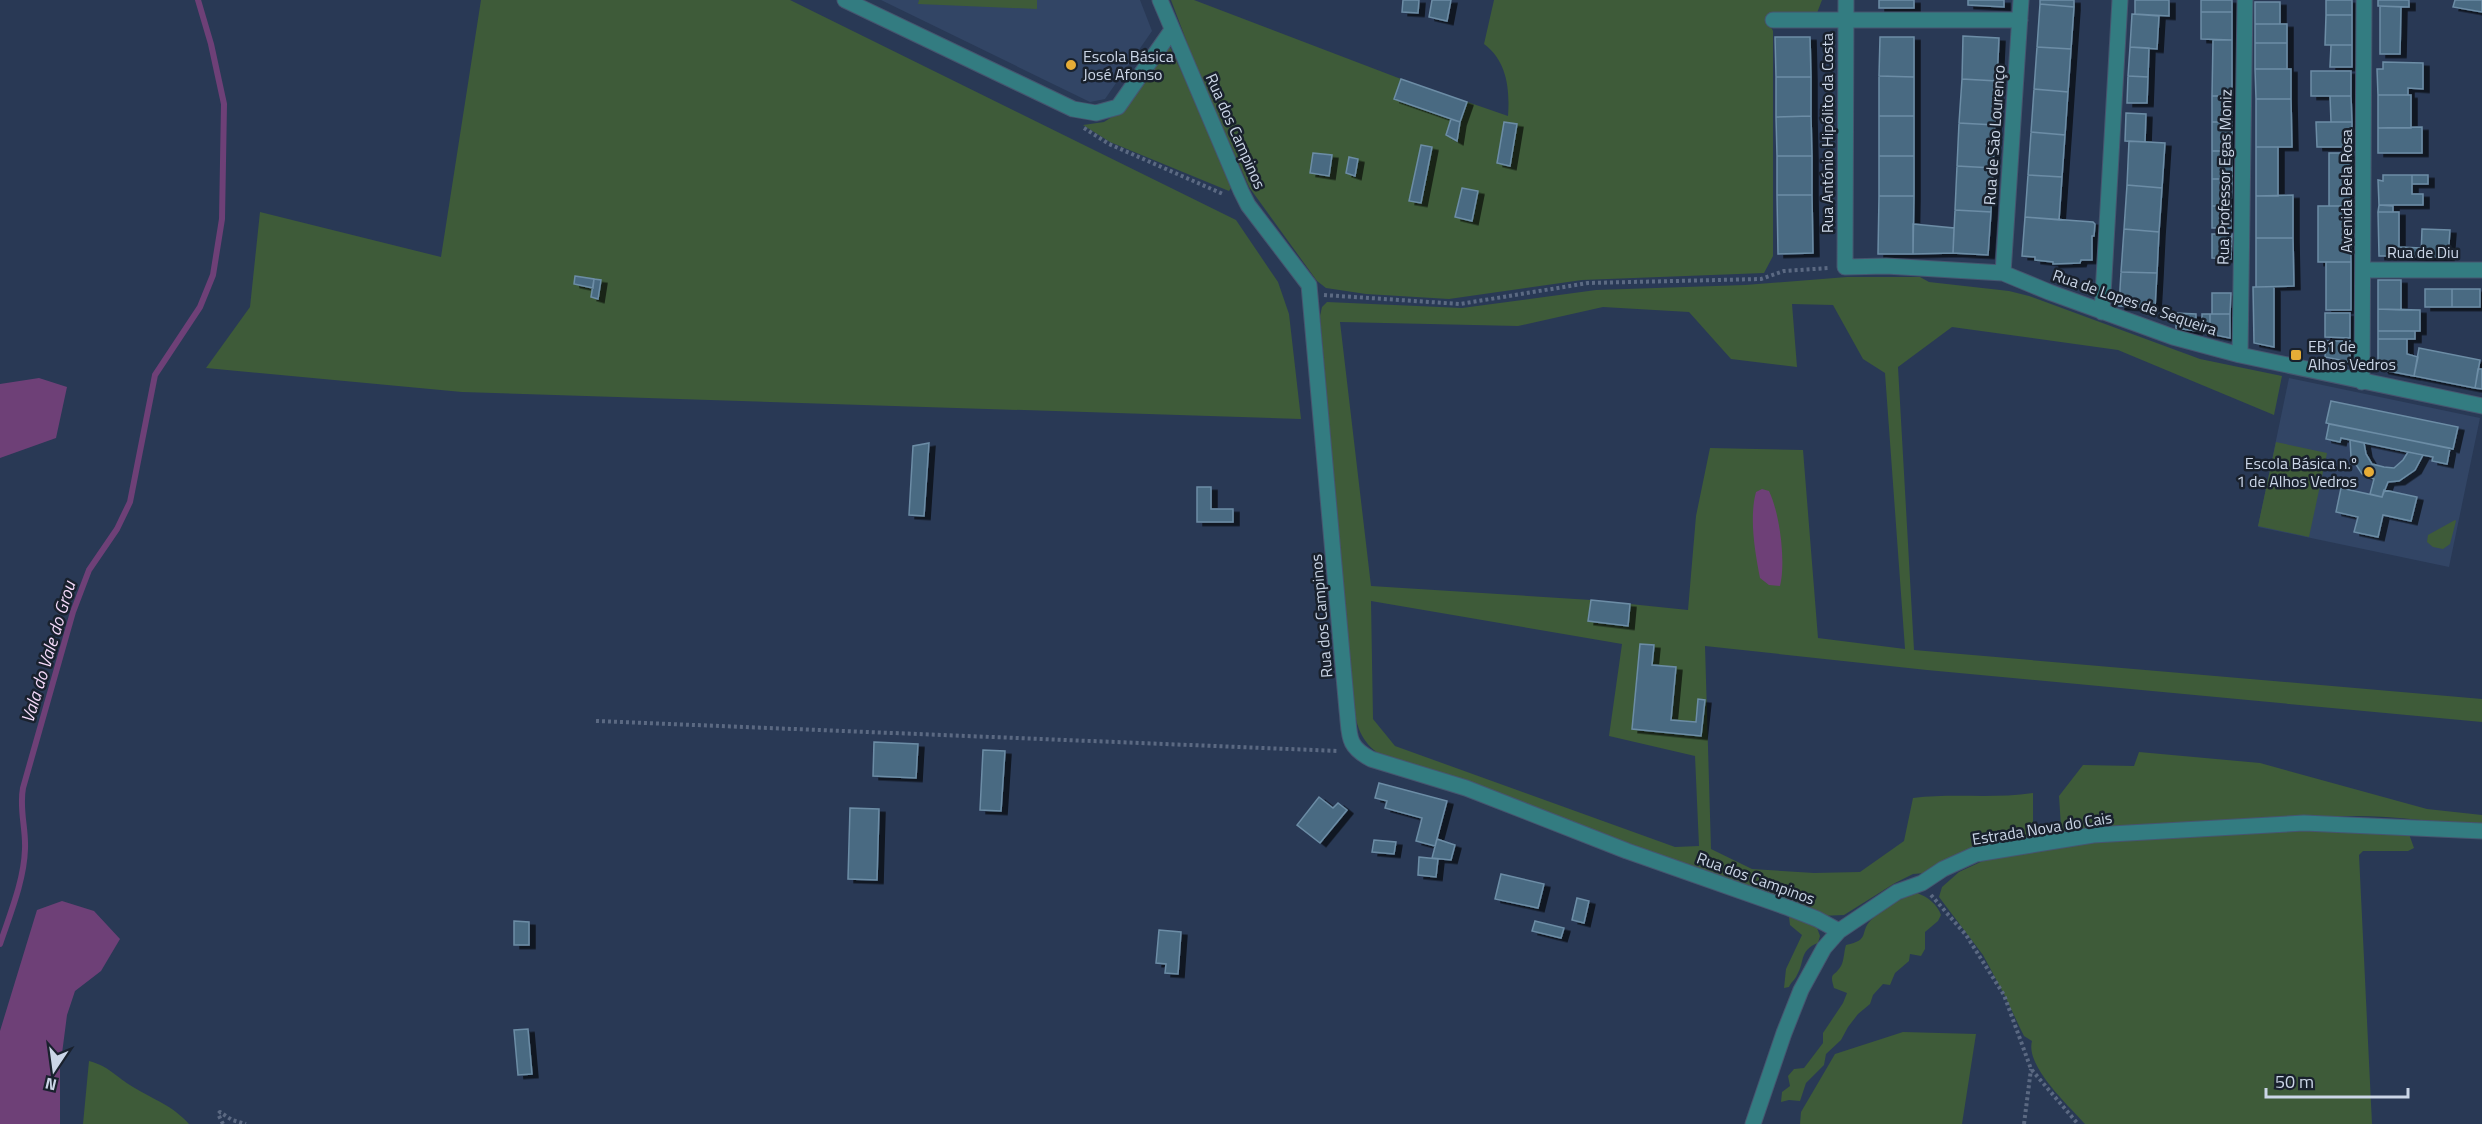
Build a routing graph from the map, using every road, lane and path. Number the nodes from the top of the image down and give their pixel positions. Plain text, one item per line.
1 (845, 0) edge
2 (1160, 0) edge
3 (1846, 0) edge
4 (2021, 0) edge
5 (2120, 0) edge
6 (2245, 0) edge
7 (2364, 0) edge
8 (1773, 20) dead end
9 (1846, 20) junction
10 (2020, 20) junction
11 (1172, 30) junction
12 (1078, 125) dead end
13 (1248, 205) junction
14 (1845, 267) junction
15 (2364, 270) junction
16 (2482, 270) edge
17 (2003, 273) junction
18 (1311, 294) junction
19 (2102, 312) junction
20 (2240, 355) junction
21 (2362, 382) junction
22 (2482, 406) edge
23 (596, 722) dead end
24 (1357, 752) junction
25 (2482, 831) edge
26 (1922, 883) junction
27 (1839, 932) junction
28 (2031, 1069) junction
29 (223, 1124) edge
30 (246, 1124) edge
31 (1753, 1124) edge
32 (2024, 1124) edge
33 (2078, 1124) edge

1 - 11 street
2 - 11 street, Rua dos Campinos
3 - 9 street, Rua António Hipólito da Costa
4 - 10 street, Rua de São Lourenço
5 - 19 street
6 - 20 street, Rua Professor Egas Moniz
7 - 15 street, Avenida Bela Rosa
8 - 9 street
9 - 10 street
9 - 14 street, Rua António Hipólito da Costa
10 - 17 street, Rua de São Lourenço
11 - 13 street, Rua dos Campinos
12 - 13 path
13 - 18 street, Rua dos Campinos
14 - 17 street, Rua de Lopes de Sequeira
14 - 18 path
15 - 16 street, Rua de Diu
15 - 21 street, Avenida Bela Rosa
17 - 19 street, Rua de Lopes de Sequeira
18 - 24 street, Rua dos Campinos
19 - 20 street, Rua de Lopes de Sequeira
20 - 21 street, Rua de Lopes de Sequeira
21 - 22 street, Rua de Lopes de Sequeira
23 - 24 path
24 - 27 street, Rua dos Campinos
25 - 26 street, Estrada Nova do Cais
26 - 27 street, Estrada Nova do Cais
26 - 28 path
27 - 31 street, Estrada Nova do Cais
28 - 32 path
28 - 33 path
29 - 30 path

